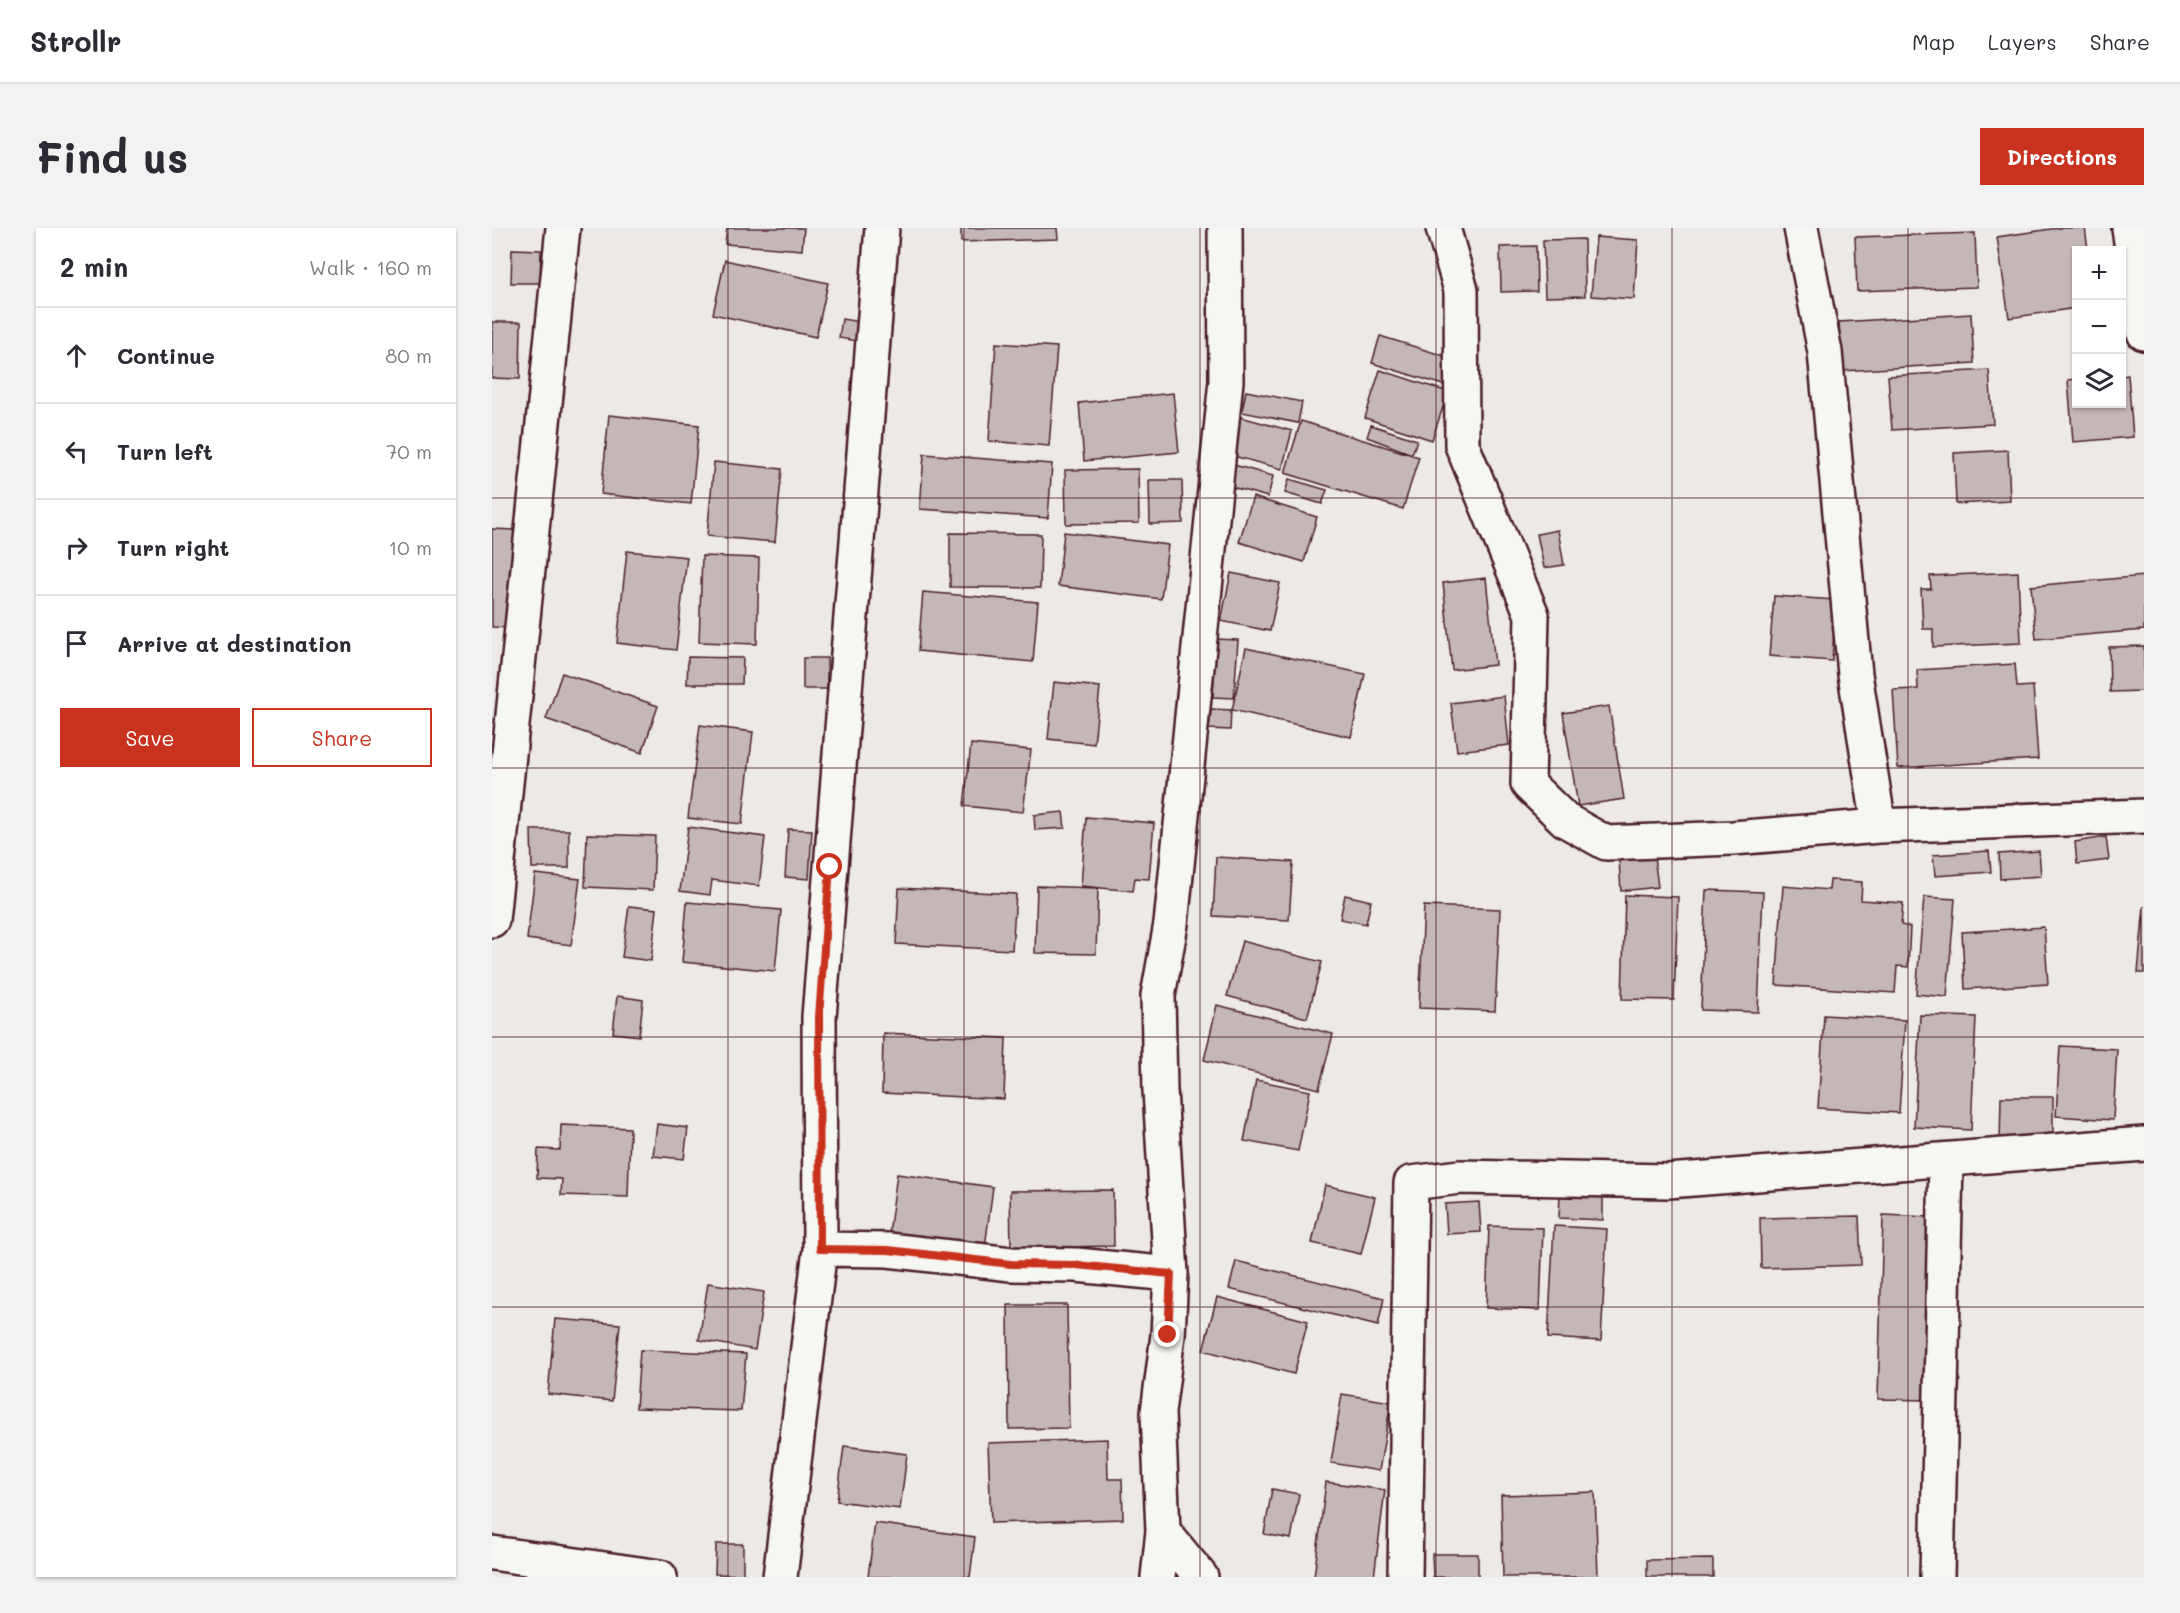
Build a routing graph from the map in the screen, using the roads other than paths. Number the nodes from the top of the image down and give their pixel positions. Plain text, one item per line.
1 (563, 228) edge
2 (882, 228) edge
3 (1225, 228) edge
4 (1443, 228) edge
5 (1801, 228) edge
6 (2130, 228) edge
7 (2144, 333) edge
8 (2144, 816) edge
9 (1879, 826) junction
10 (492, 920) edge
11 (2144, 1144) edge
12 (1946, 1160) junction
13 (820, 1249) junction
14 (1171, 1274) junction
15 (1163, 1531) junction
16 (492, 1553) edge
17 (660, 1577) edge
18 (780, 1577) edge
19 (1158, 1577) edge
20 (1201, 1577) edge
21 (1405, 1577) edge
22 (1937, 1577) edge

1 - 10 street
2 - 13 street
3 - 14 street
4 - 9 street
5 - 9 street
6 - 7 street
8 - 9 street
11 - 12 street
12 - 21 street
12 - 22 street
13 - 14 street
13 - 18 street
14 - 15 street
15 - 19 street
15 - 20 street
16 - 17 street

